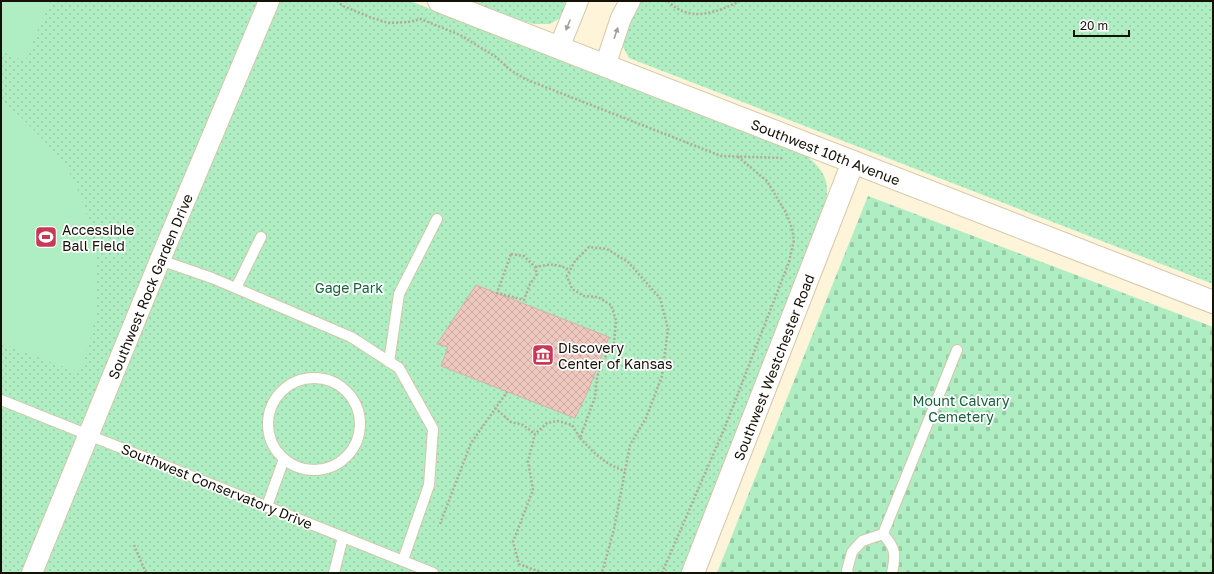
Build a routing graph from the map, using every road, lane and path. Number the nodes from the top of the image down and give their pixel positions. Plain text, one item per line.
1 (269, 1) edge
2 (337, 1) edge
3 (439, 1) edge
4 (578, 1) edge
5 (630, 1) edge
6 (668, 1) edge
7 (740, 1) edge
8 (559, 48) junction
9 (605, 66) junction
10 (738, 157) junction
11 (790, 158) dead end
12 (853, 162) junction
13 (437, 219) dead end
14 (261, 237) dead end
15 (160, 260) junction
16 (535, 267) junction
17 (570, 270) junction
18 (236, 288) junction
19 (1213, 302) edge
20 (957, 350) dead end
21 (389, 362) junction
22 (507, 392) dead end
23 (1, 400) edge
24 (495, 408) junction
25 (535, 434) junction
26 (89, 435) junction
27 (580, 438) junction
28 (284, 459) junction
29 (625, 471) junction
30 (267, 506) junction
31 (440, 524) dead end
32 (883, 534) junction
33 (343, 537) junction
34 (134, 544) dead end
35 (403, 560) junction
36 (32, 573) edge
37 (146, 573) edge
38 (334, 573) edge
39 (433, 573) edge
40 (543, 573) edge
41 (602, 573) edge
42 (662, 573) edge
43 (693, 573) edge
44 (848, 573) edge
45 (892, 573) edge

1 - 15 street, Southwest Rock Garden Drive
2 - 10 path
3 - 8 main road, Southwest 10th Avenue
4 -> 8 street
9 -> 5 street
6 - 7 path
8 - 9 main road, Southwest 10th Avenue
9 - 12 main road, Southwest 10th Avenue
10 - 11 path
10 - 42 path
12 - 19 main road, Southwest 10th Avenue
12 - 43 main road, Southwest Westchester Road
13 - 21 lane
14 - 18 lane
15 - 18 lane
15 - 26 street, Southwest Rock Garden Drive
16 - 16 path
16 - 17 path
17 - 27 path
17 - 29 path
18 - 21 lane
20 - 32 lane
21 - 35 lane
22 - 24 path
23 - 26 lane, Southwest Conservatory Drive
24 - 25 path
24 - 31 path
25 - 27 path
25 - 40 path
26 - 30 lane, Southwest Conservatory Drive
26 - 36 street, Southwest Rock Garden Drive
27 - 29 path
28 - 28 lane
28 - 30 lane
29 - 41 path
30 - 33 lane, Southwest Conservatory Drive
32 - 44 lane
32 - 45 lane
33 - 35 lane, Southwest Conservatory Drive
33 - 38 lane
34 - 37 path
35 - 39 lane, Southwest Conservatory Drive

